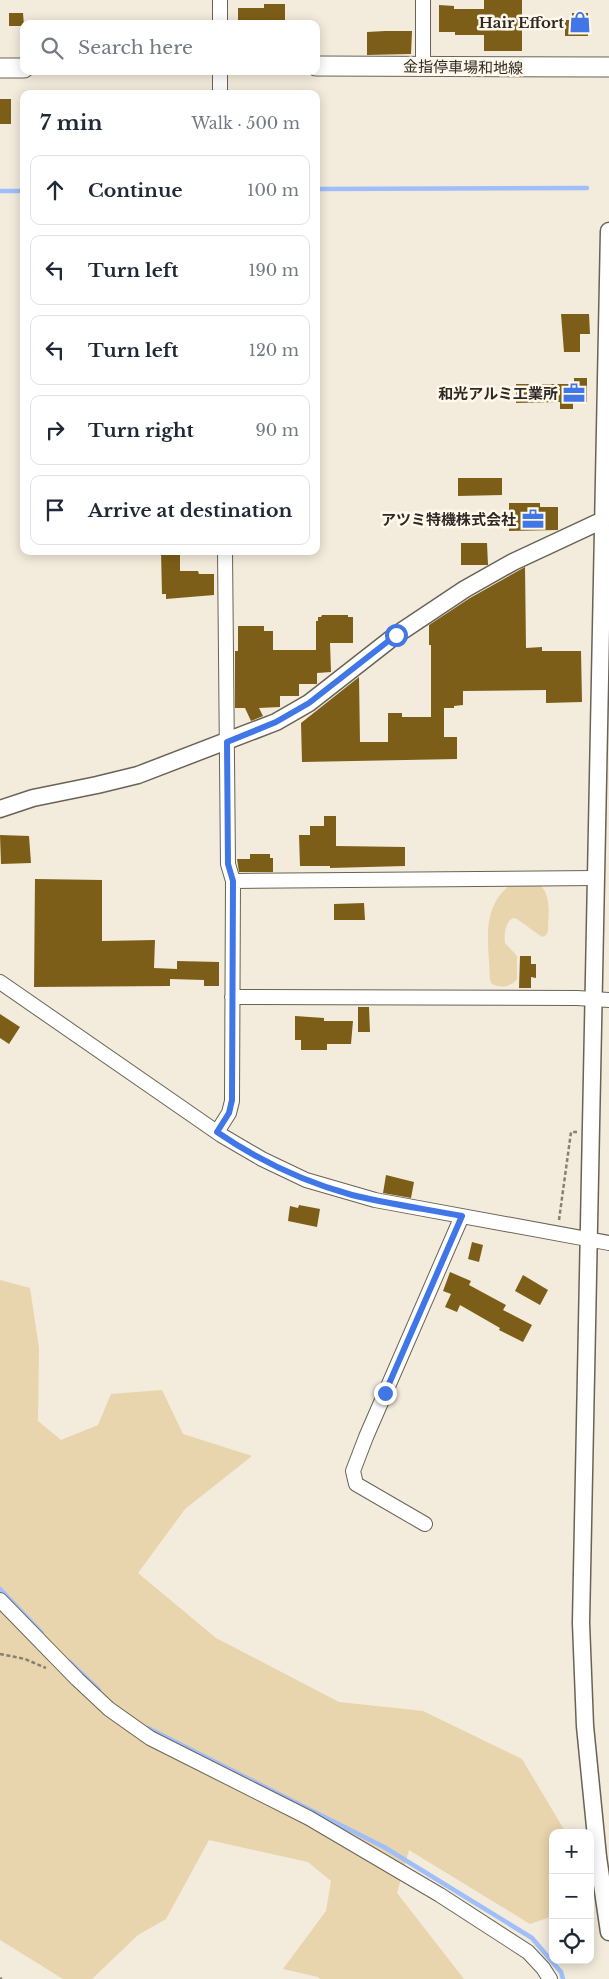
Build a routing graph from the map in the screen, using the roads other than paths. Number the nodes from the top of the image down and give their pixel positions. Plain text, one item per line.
1 (220, 0) edge
2 (423, 0) edge
3 (220, 20) edge
4 (320, 66) edge
5 (423, 67) junction
6 (609, 67) edge
7 (0, 68) edge
8 (20, 68) edge
9 (220, 75) edge
10 (220, 90) edge
11 (609, 230) edge
12 (609, 235) edge
13 (606, 518) edge
14 (225, 555) edge
15 (227, 742) junction
16 (0, 808) edge
17 (596, 878) junction
18 (233, 881) junction
19 (0, 982) edge
20 (232, 997) junction
21 (601, 999) edge
22 (217, 1132) junction
23 (462, 1216) junction
24 (589, 1239) junction
25 (609, 1243) edge
26 (425, 1524) dead end
27 (0, 1600) edge
28 (609, 1932) edge
29 (550, 1979) edge

1 - 3 street
2 - 5 street
4 - 5 main road, 金指停車場和地線
5 - 6 main road, 金指停車場和地線
7 - 8 main road
9 - 10 street
11 - 12 street
12 - 13 street
13 - 15 street
13 - 17 street
14 - 15 street
15 - 16 street
15 - 18 street
17 - 18 street
17 - 21 street
18 - 20 street
19 - 22 street
20 - 21 street
20 - 22 street
21 - 24 street
22 - 23 street
23 - 24 street
23 - 26 street
24 - 25 street
24 - 28 street
27 - 29 street

